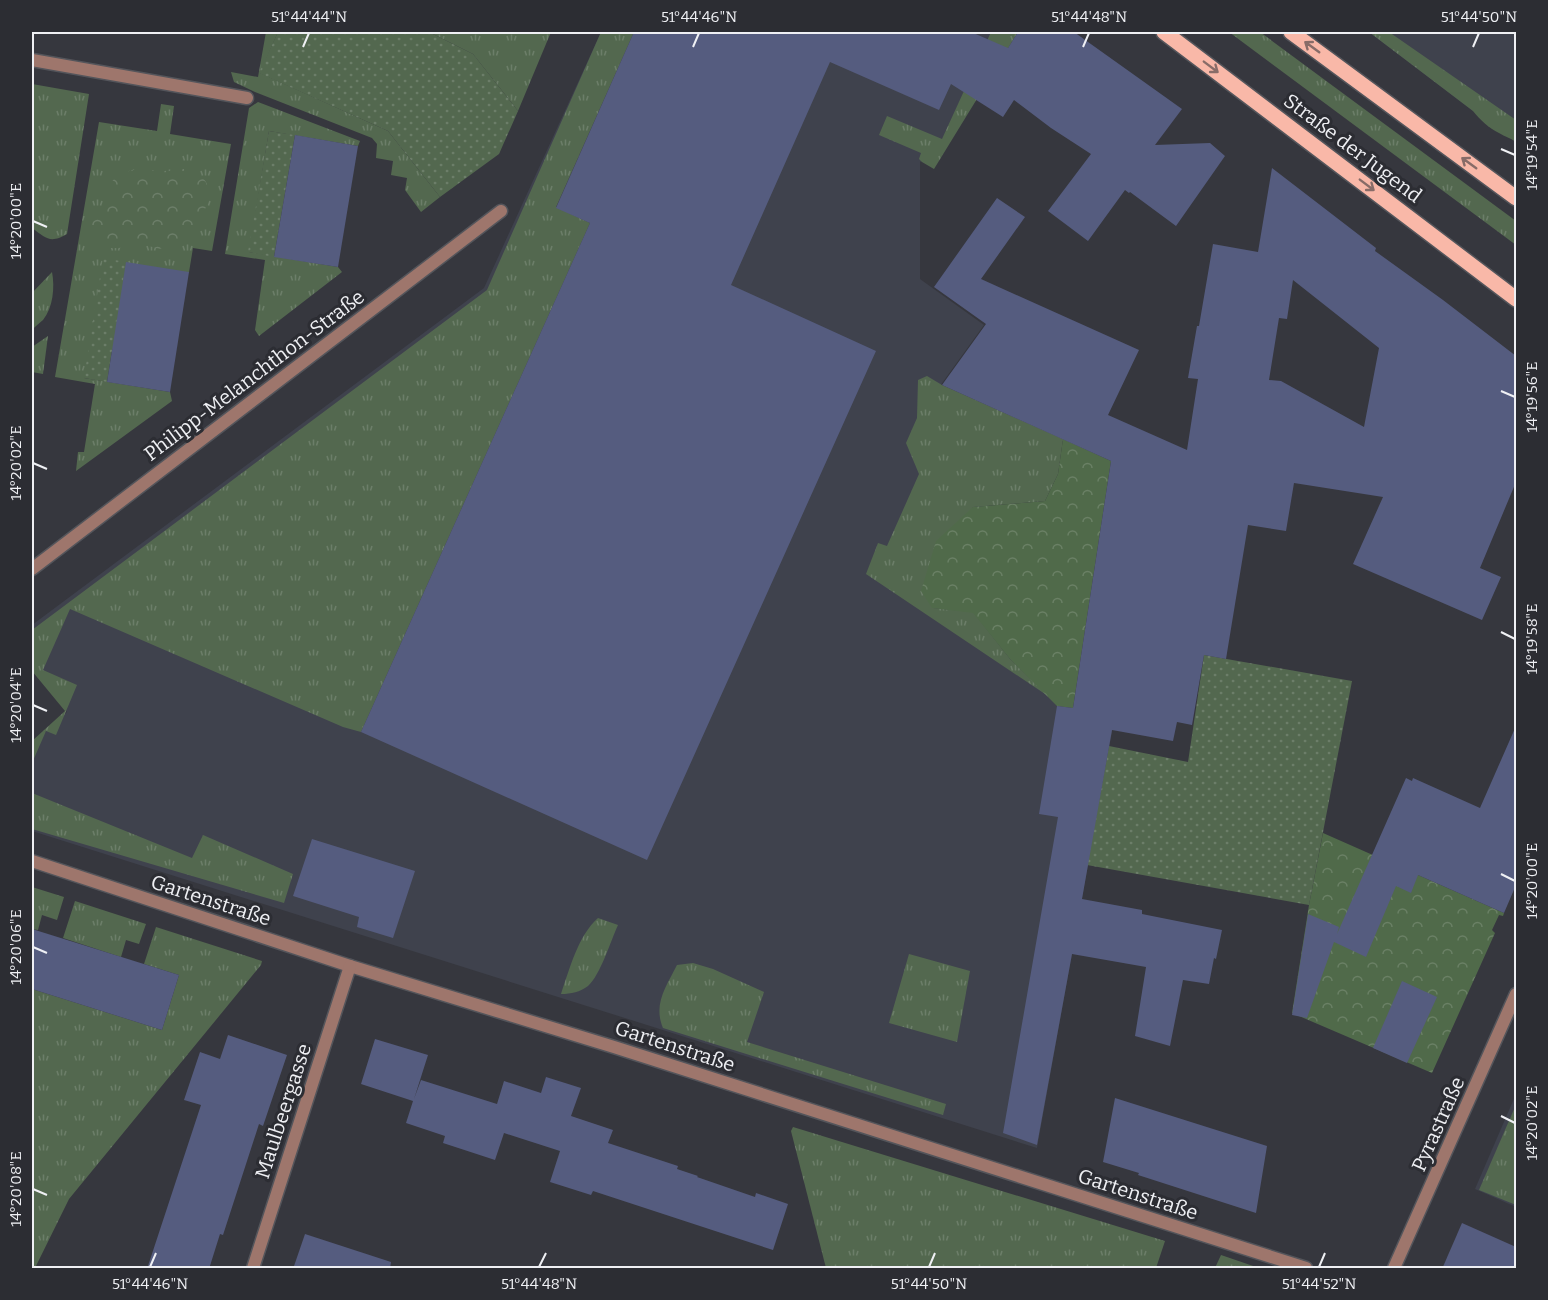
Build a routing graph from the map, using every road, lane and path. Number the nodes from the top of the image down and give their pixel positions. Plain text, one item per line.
1 (1164, 32) edge
2 (1291, 32) edge
3 (32, 60) edge
4 (247, 98) dead end
5 (1516, 198) edge
6 (501, 211) dead end
7 (1516, 299) edge
8 (32, 569) edge
9 (32, 861) edge
10 (350, 966) junction
11 (1516, 994) edge
12 (253, 1269) edge
13 (1306, 1269) edge
14 (1394, 1269) edge

1 -> 7 main road, Straße der Jugend
5 -> 2 main road
3 - 4 street
6 - 8 street, Philipp-Melanchthon-Straße
9 - 10 street, Gartenstraße
10 - 12 street, Maulbeergasse
10 - 13 street, Gartenstraße
11 - 14 street, Pyrastraße

